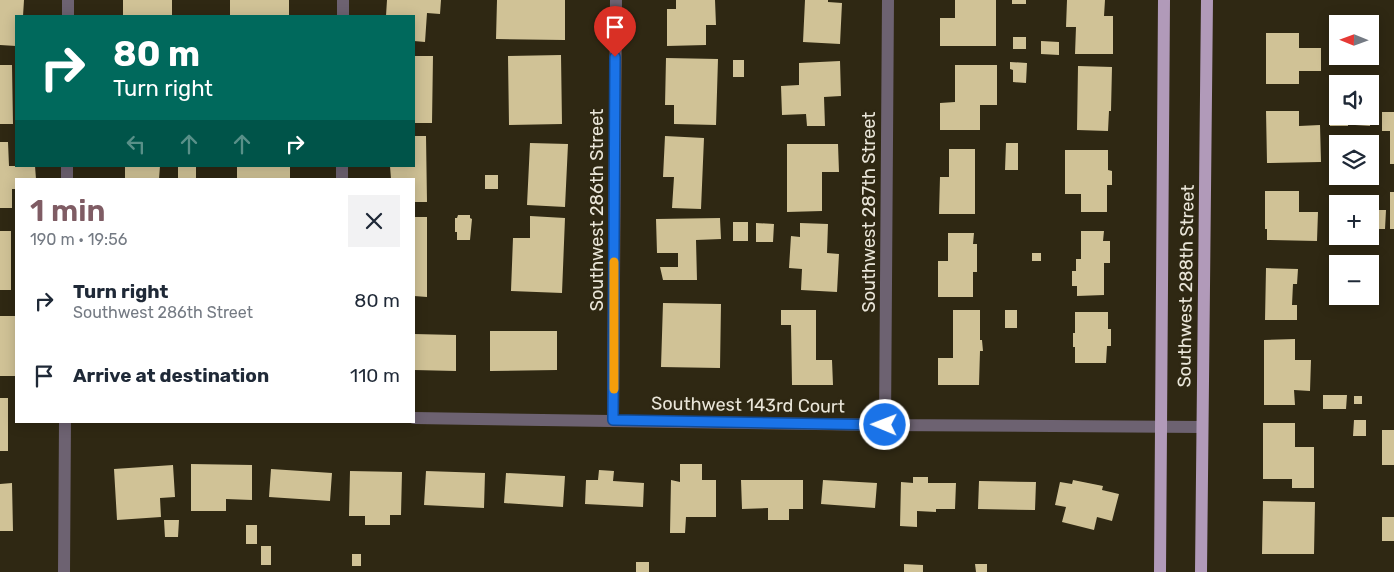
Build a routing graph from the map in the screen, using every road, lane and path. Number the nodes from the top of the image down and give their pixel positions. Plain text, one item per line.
1 (68, 0) edge
2 (343, 0) edge
3 (616, 0) edge
4 (888, 0) edge
5 (1164, 0) edge
6 (1207, 0) edge
7 (68, 15) edge
8 (343, 15) edge
9 (415, 418) edge
10 (613, 420) junction
11 (64, 423) edge
12 (885, 425) junction
13 (1202, 427) junction
14 (1160, 428) junction
15 (64, 572) edge
16 (1160, 572) edge
17 (1201, 572) edge

1 - 7 street
2 - 8 street
3 - 10 street, Southwest 286th Street
4 - 12 street, Southwest 287th Street
5 - 14 main road, Southwest 288th Street
6 - 13 main road, Southwest 288th Street
9 - 10 street, Southwest 143rd Court
10 - 12 street, Southwest 143rd Court
11 - 15 street
12 - 14 street, Southwest 143rd Court
13 - 14 street, Southwest 143rd Court
13 - 17 main road, Southwest 288th Street
14 - 16 main road, Southwest 288th Street

